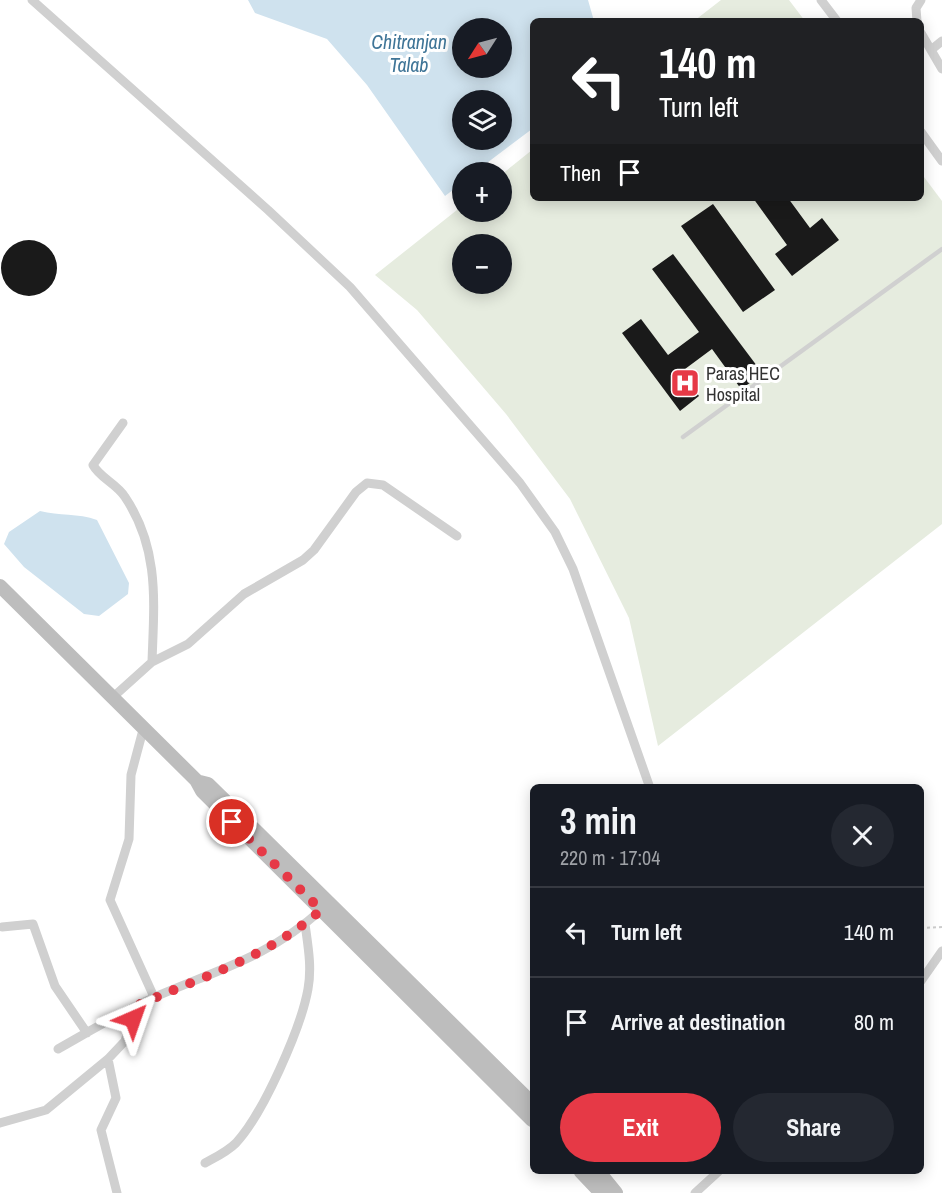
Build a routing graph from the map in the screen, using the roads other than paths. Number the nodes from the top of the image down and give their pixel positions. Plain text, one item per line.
1 (32, 0) edge
2 (821, 0) edge
3 (921, 0) edge
4 (835, 18) edge
5 (917, 18) edge
6 (924, 38) edge
7 (942, 41) edge
8 (931, 50) junction
9 (942, 69) edge
10 (924, 136) edge
11 (942, 160) edge
12 (942, 249) edge
13 (123, 423) dead end
14 (683, 437) dead end
15 (457, 536) dead end
16 (0, 586) edge
17 (152, 662) junction
18 (112, 698) junction
19 (143, 730) junction
20 (196, 780) junction
21 (649, 784) edge
22 (321, 910) junction
23 (305, 924) junction
24 (2, 927) dead end
25 (942, 951) edge
26 (924, 977) edge
27 (154, 998) junction
28 (136, 1006) junction
29 (87, 1033) junction
30 (58, 1049) dead end
31 (108, 1059) junction
32 (530, 1101) edge
33 (530, 1118) edge
34 (0, 1123) edge
35 (205, 1163) dead end
36 (583, 1174) edge
37 (601, 1174) edge
38 (716, 1174) edge
39 (117, 1193) edge
40 (601, 1193) edge
41 (616, 1193) edge
42 (696, 1193) edge

1 - 21 street
2 - 4 street
3 - 5 street
6 - 8 street
7 - 8 street
8 - 9 street
10 - 11 street
12 - 14 lane
13 - 17 street
15 - 17 street
16 - 18 main road
17 - 18 street
18 - 19 main road
19 - 20 main road
19 - 27 street
20 - 22 main road
20 - 32 main road
22 - 23 street
22 - 33 main road
23 - 27 street
23 - 35 street
24 - 29 street
25 - 26 street
27 - 28 street
28 - 29 street
28 - 31 street
29 - 30 street
31 - 34 street
31 - 39 street
36 - 40 main road
37 - 41 main road
38 - 42 street

